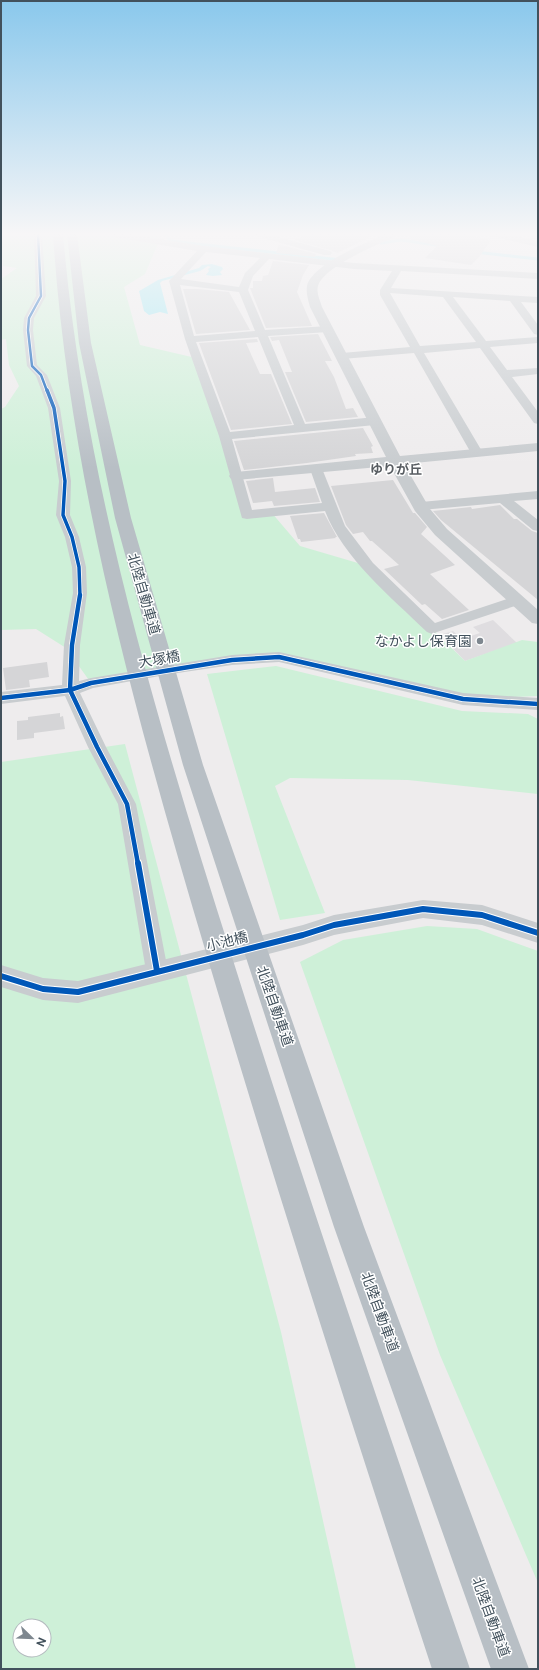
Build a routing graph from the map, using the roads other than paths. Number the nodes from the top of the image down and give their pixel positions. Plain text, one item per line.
1 (32, 312) edge
2 (64, 312) edge
3 (81, 312) edge
4 (183, 312) edge
5 (253, 312) edge
6 (319, 312) edge
7 (395, 312) edge
8 (459, 312) edge
9 (523, 312) edge
10 (328, 329) junction
11 (538, 332) edge
12 (262, 333) junction
13 (190, 339) junction
14 (538, 340) edge
15 (483, 345) junction
16 (417, 350) junction
17 (342, 356) junction
18 (538, 371) edge
19 (504, 374) junction
20 (533, 407) edge
21 (538, 420) edge
22 (375, 421) junction
23 (301, 428) junction
24 (225, 436) junction
25 (538, 447) edge
26 (477, 453) junction
27 (395, 461) junction
28 (316, 469) junction
29 (236, 476) junction
30 (538, 495) edge
31 (502, 498) junction
32 (330, 506) junction
33 (421, 506) junction
34 (538, 527) edge
35 (516, 601) junction
36 (538, 619) edge
37 (70, 690) junction
38 (1, 698) edge
39 (538, 704) edge
40 (538, 934) edge
41 (157, 971) junction
42 (1, 976) edge
43 (451, 1669) edge
44 (510, 1669) edge

1 - 37 street
2 - 43 highway, 北陸自動車道
3 - 44 highway, 北陸自動車道
4 - 13 street
5 - 12 street
6 - 10 street
7 - 16 street
8 - 15 street
9 - 11 street
10 - 12 street
10 - 17 street
12 - 13 street
12 - 23 street
13 - 24 street
14 - 15 street
15 - 16 street
15 - 19 street
16 - 17 street
16 - 26 street
17 - 22 street
18 - 19 street
19 - 20 street
20 - 21 street
22 - 23 street
22 - 27 street
23 - 24 street
24 - 29 street
25 - 26 street
26 - 27 street
27 - 28 street
27 - 33 street
28 - 29 street
28 - 32 street
29 - 32 street
30 - 31 street
31 - 33 street
31 - 34 street
32 - 35 street
33 - 35 street
35 - 36 street
37 - 38 street, 大塚橋
37 - 39 street, 大塚橋
37 - 41 street
40 - 41 street, 小池橋
41 - 42 street, 小池橋

